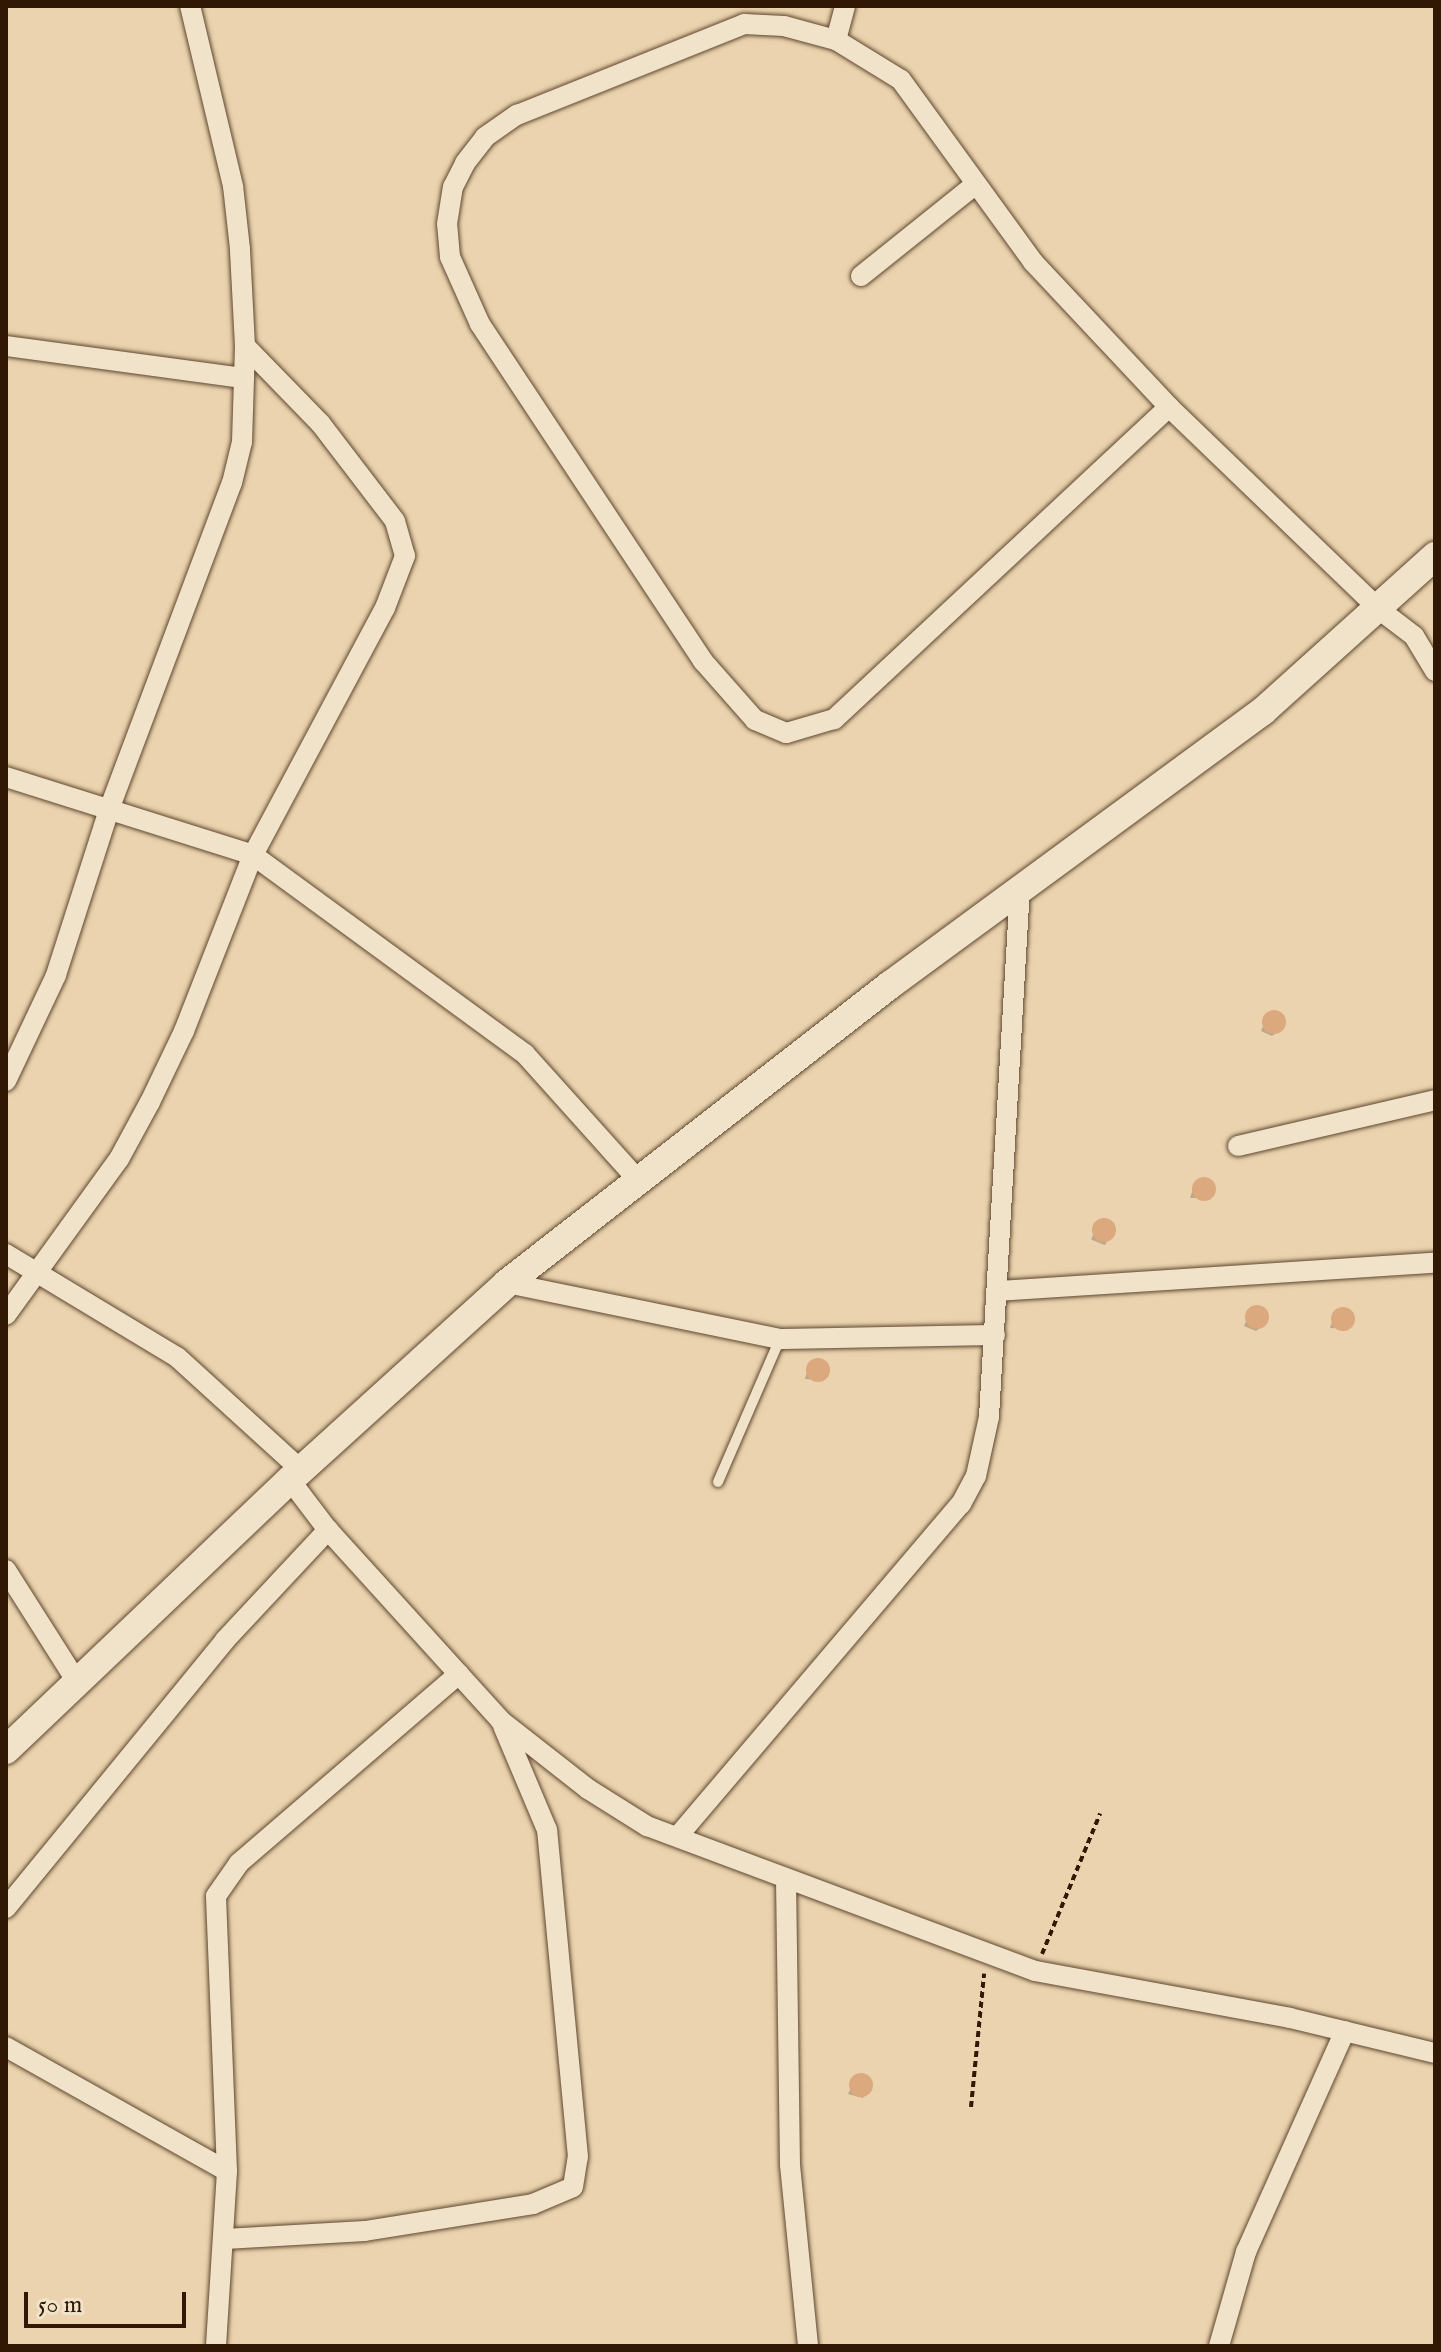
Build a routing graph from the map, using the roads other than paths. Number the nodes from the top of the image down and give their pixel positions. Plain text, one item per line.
1 (190, 6) edge
2 (845, 6) edge
3 (836, 40) junction
4 (976, 184) junction
5 (861, 276) dead end
6 (6, 346) edge
7 (245, 346) junction
8 (244, 378) junction
9 (1169, 407) junction
10 (1435, 556) edge
11 (1380, 610) junction
12 (1435, 671) edge
13 (6, 777) edge
14 (110, 807) junction
15 (253, 855) junction
16 (1020, 888) junction
17 (6, 1081) edge
18 (1435, 1100) edge
19 (1238, 1146) dead end
20 (639, 1181) junction
21 (6, 1254) edge
22 (1435, 1263) edge
23 (39, 1274) junction
24 (507, 1283) junction
25 (998, 1291) junction
26 (6, 1315) edge
27 (995, 1335) junction
28 (780, 1339) junction
29 (295, 1475) junction
30 (718, 1482) dead end
31 (328, 1530) junction
32 (6, 1570) edge
33 (459, 1674) junction
34 (77, 1682) junction
35 (500, 1720) junction
36 (6, 1750) edge
37 (678, 1836) junction
38 (786, 1879) junction
39 (6, 1908) edge
40 (1345, 2031) junction
41 (6, 2047) edge
42 (1435, 2053) edge
43 (227, 2171) junction
44 (225, 2239) junction
45 (216, 2346) edge
46 (808, 2346) edge
47 (1219, 2346) edge

1 - 7 street
2 - 3 street
3 - 4 street
3 - 9 street
4 - 5 street
4 - 9 street
6 - 8 street
7 - 8 street
7 - 15 street
8 - 14 street
9 - 11 street
10 - 11 street
11 - 12 street
11 - 16 street
13 - 14 street
14 - 15 street
14 - 17 street
15 - 20 street
15 - 23 street
16 - 20 street
16 - 25 street
18 - 19 street
20 - 24 street
21 - 23 street
22 - 25 street
23 - 26 street
23 - 29 street
24 - 28 street
24 - 29 street
25 - 27 street
27 - 28 street
27 - 37 street
28 - 30 lane
29 - 31 street
29 - 34 street
31 - 33 street
31 - 39 street
32 - 34 street
33 - 35 street
33 - 43 street
34 - 36 street
35 - 37 street
35 - 44 street
37 - 38 street
38 - 40 street
38 - 46 street
40 - 42 street
40 - 47 street
41 - 43 street
43 - 44 street
44 - 45 street

